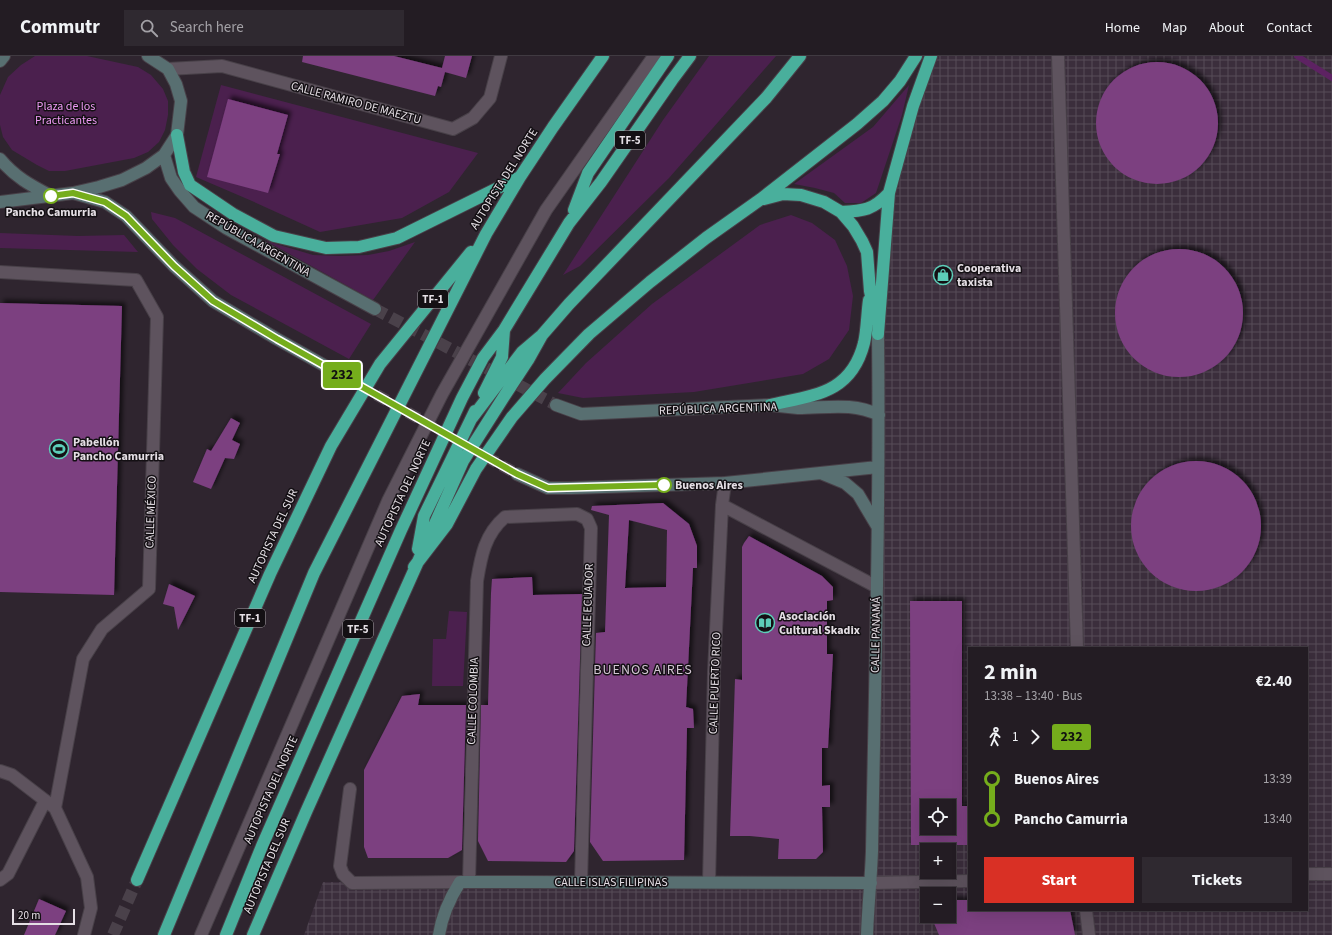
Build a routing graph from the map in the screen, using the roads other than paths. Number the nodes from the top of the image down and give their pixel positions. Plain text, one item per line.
1 (4, 56) edge
2 (148, 56) edge
3 (501, 56) edge
4 (603, 56) edge
5 (654, 56) edge
6 (668, 56) edge
7 (690, 56) edge
8 (800, 56) edge
9 (916, 56) edge
10 (931, 56) edge
11 (1058, 56) edge
12 (0, 61) edge
13 (168, 70) junction
14 (178, 135) junction
15 (164, 155) junction
16 (0, 159) edge
17 (520, 177) junction
18 (73, 193) junction
19 (889, 193) junction
20 (51, 196) junction
21 (761, 199) junction
22 (0, 202) edge
23 (841, 212) junction
24 (569, 222) junction
25 (486, 234) junction
26 (0, 272) edge
27 (870, 291) junction
28 (375, 309) tunnel mouth
29 (504, 330) junction
30 (878, 334) junction
31 (542, 335) junction
32 (345, 377) tunnel mouth
33 (556, 405) tunnel mouth
34 (770, 405) junction
35 (879, 415) junction
36 (472, 418) junction
37 (878, 467) junction
38 (820, 473) junction
39 (517, 474) tunnel mouth
40 (725, 483) junction
41 (722, 505) junction
42 (497, 524) joint
43 (877, 526) junction
44 (414, 567) junction
45 (877, 586) junction
46 (1077, 647) edge
47 (0, 771) edge
48 (350, 789) dead end
49 (50, 804) junction
50 (1308, 874) edge
51 (1332, 874) edge
52 (0, 880) edge
53 (137, 880) tunnel mouth
54 (968, 881) edge
55 (465, 882) junction
56 (581, 882) junction
57 (709, 882) junction
58 (871, 883) junction
59 (1086, 911) edge
60 (84, 935) edge
61 (164, 935) edge
62 (201, 935) edge
63 (226, 935) edge
64 (253, 935) edge
65 (439, 935) edge
66 (867, 935) edge
67 (1089, 935) edge

1 - 12 main road
2 - 13 main road
3 - 13 street, CALLE RAMIRO DE MAEZTU
4 - 17 highway, AUTOPISTA DEL NORTE
5 - 62 street
6 - 24 highway
7 - 24 highway, AUTOPISTA DEL NORTE / TF-5
8 - 31 highway
9 - 21 highway
10 - 19 highway
11 - 46 street
13 - 14 main road
14 - 15 main road
14 - 17 highway
15 - 18 main road
15 - 28 main road, REPÚBLICA ARGENTINA
16 - 20 main road
17 - 25 highway, AUTOPISTA DEL NORTE
18 - 20 main road
18 - 32 main road
19 - 23 highway
19 - 30 highway
20 - 22 main road
21 - 23 highway
21 - 44 highway
23 - 27 highway
24 - 29 highway, AUTOPISTA DEL NORTE / TF-5
25 - 53 highway, AUTOPISTA DEL SUR / TF-1
25 - 61 highway, AUTOPISTA DEL NORTE
26 - 49 street, CALLE MÉXICO
27 - 30 highway
27 - 34 highway
29 - 36 highway
29 - 63 highway, AUTOPISTA DEL NORTE / TF-5
30 - 35 main road, CALLE PANAMÁ
31 - 36 highway
31 - 44 highway
33 - 34 main road, REPÚBLICA ARGENTINA
34 - 35 main road, REPÚBLICA ARGENTINA
35 - 37 main road, CALLE PANAMÁ
36 - 44 highway
37 - 38 main road
37 - 43 main road, CALLE PANAMÁ
38 - 40 main road
38 - 43 main road
39 - 40 main road
40 - 41 street, CALLE PUERTO RICO
41 - 45 street
41 - 57 street, CALLE PUERTO RICO
42 - 55 street, CALLE COLOMBIA
42 - 56 street, CALLE ECUADOR
43 - 45 main road, CALLE PANAMÁ
44 - 64 highway, AUTOPISTA DEL SUR
45 - 58 main road, CALLE PANAMÁ
47 - 49 street
48 - 55 street, CALLE ISLAS FILIPINAS
49 - 52 street
49 - 60 street
50 - 51 street
54 - 58 street
55 - 56 main road, CALLE ISLAS FILIPINAS
55 - 65 main road
56 - 57 main road, CALLE ISLAS FILIPINAS
57 - 58 main road, CALLE ISLAS FILIPINAS
58 - 66 main road, CALLE PANAMÁ
59 - 67 street

